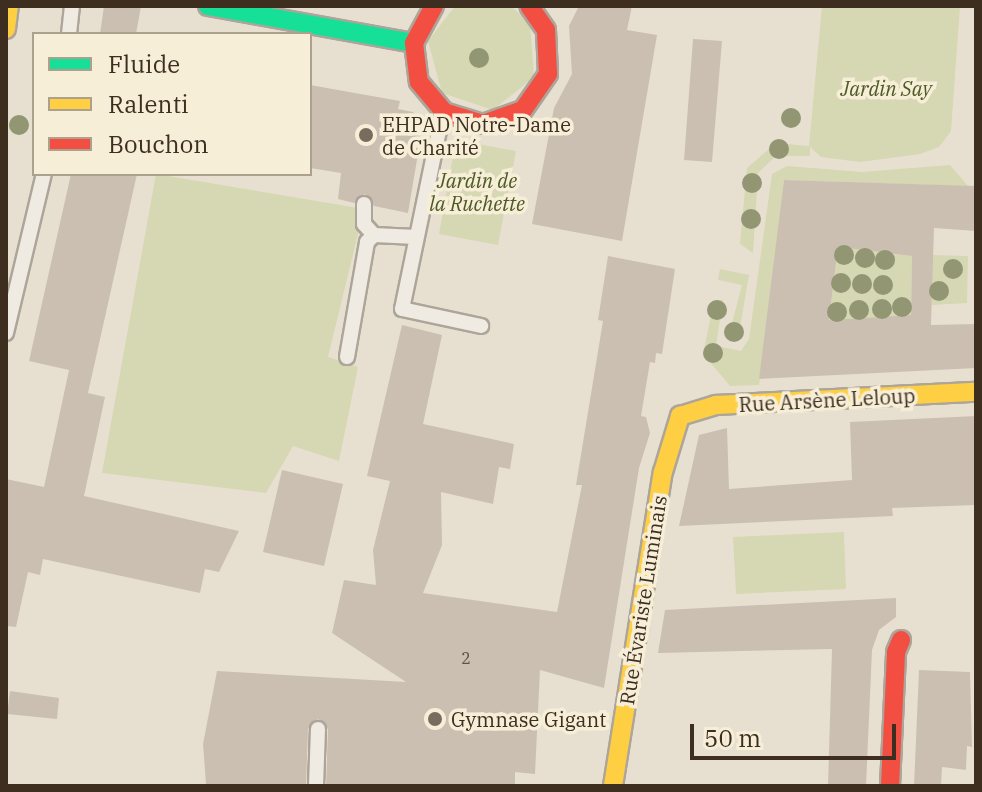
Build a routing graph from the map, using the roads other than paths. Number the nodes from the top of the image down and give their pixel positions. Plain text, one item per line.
1 (9, 6) edge
2 (72, 6) edge
3 (208, 6) edge
4 (434, 6) edge
5 (529, 6) edge
6 (6, 29) edge
7 (69, 32) edge
8 (414, 43) junction
9 (444, 112) junction
10 (44, 176) edge
11 (364, 204) dead end
12 (374, 235) junction
13 (416, 237) junction
14 (481, 326) dead end
15 (6, 333) edge
16 (347, 357) dead end
17 (976, 392) edge
18 (680, 416) joint
19 (901, 640) dead end
20 (318, 729) dead end
21 (316, 786) edge
22 (613, 786) edge
23 (890, 786) edge

1 - 6 street
2 - 7 lane
3 - 8 street
4 - 8 street
5 - 9 street
8 - 9 street
9 - 13 lane
10 - 15 lane
11 - 12 lane
12 - 13 lane
12 - 16 lane
13 - 14 lane
17 - 18 street, Rue Arsène Leloup
18 - 22 street, Rue Évariste Luminais
19 - 23 street
20 - 21 lane

